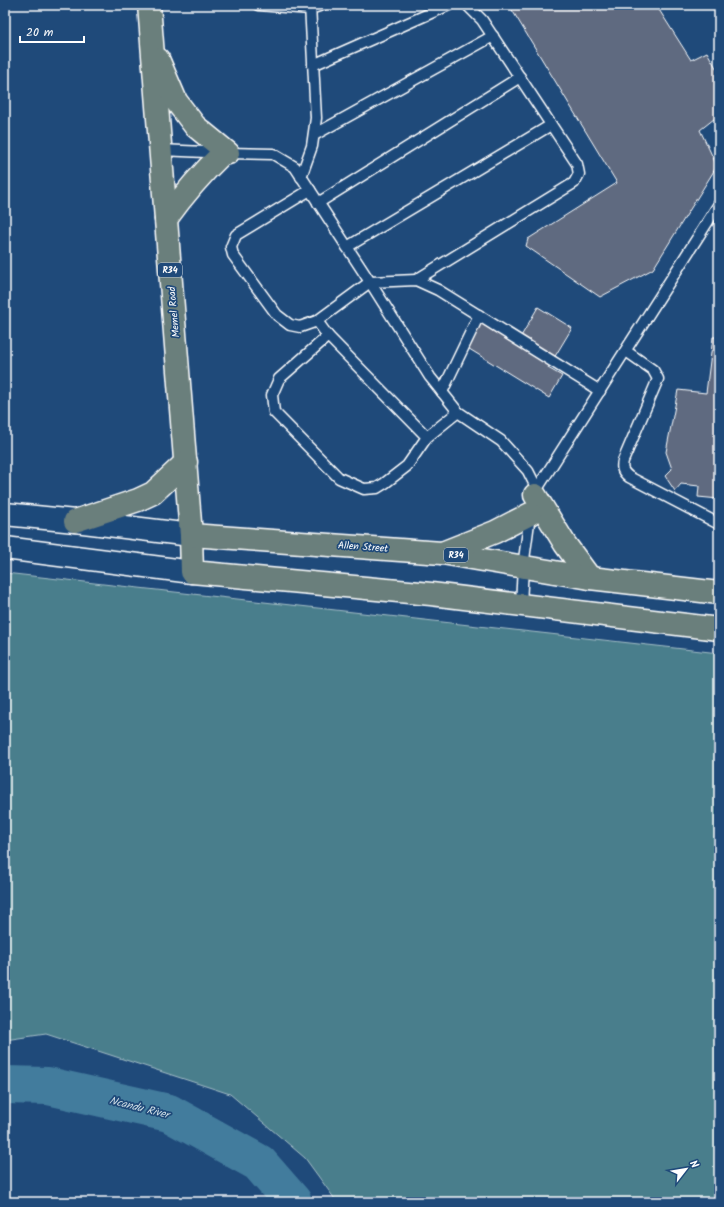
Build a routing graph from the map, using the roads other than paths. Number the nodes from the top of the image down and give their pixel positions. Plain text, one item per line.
1 (149, 5) edge
2 (258, 5) edge
3 (322, 5) edge
4 (449, 5) edge
5 (467, 5) edge
6 (310, 7) edge
7 (492, 36) junction
8 (151, 46) junction
9 (313, 65) junction
10 (520, 77) junction
11 (551, 125) junction
12 (314, 134) junction
13 (160, 150) junction
14 (226, 153) junction
15 (301, 177) junction
16 (310, 190) junction
17 (318, 203) junction
18 (719, 204) edge
19 (166, 219) junction
20 (347, 247) junction
21 (416, 280) junction
22 (370, 282) junction
23 (478, 315) junction
24 (317, 321) junction
25 (328, 336) junction
26 (626, 351) junction
27 (600, 391) junction
28 (442, 392) junction
29 (458, 412) junction
30 (427, 437) junction
31 (186, 462) junction
32 (534, 499) junction
33 (5, 514) edge
34 (75, 521) junction
35 (719, 524) edge
36 (191, 535) junction
37 (5, 548) edge
38 (442, 553) junction
39 (522, 567) junction
40 (192, 572) junction
41 (590, 578) junction
42 (719, 593) edge
43 (521, 604) junction
44 (719, 629) edge

1 - 8 main road, Memel Road / R34
2 - 6 lane
3 - 6 lane
4 - 9 lane
5 - 7 lane
6 - 9 lane
7 - 10 lane
7 - 12 lane
8 - 13 main road, Memel Road / R34
8 - 14 main road
9 - 12 lane
10 - 11 lane
10 - 17 lane
11 - 20 lane
11 - 21 lane
12 - 15 lane
13 - 14 lane
13 - 19 main road, Memel Road / R34
14 - 15 lane
14 - 19 main road
15 - 16 lane
16 - 17 lane
16 - 24 lane
17 - 20 lane
18 - 26 lane
19 - 31 main road, Memel Road / R34
20 - 22 lane
21 - 22 lane
21 - 23 lane
22 - 24 lane
22 - 28 lane
23 - 27 lane
23 - 28 lane
24 - 25 lane
25 - 30 lane
25 - 30 lane
26 - 27 lane
26 - 35 lane
27 - 32 lane
28 - 29 lane
29 - 30 lane
29 - 32 lane
31 - 34 main road
31 - 36 main road, Memel Road / R34
32 - 38 main road
32 - 39 lane
32 - 41 main road
33 - 34 street, Allen Street
34 - 36 street, Allen Street
36 - 38 main road, Allen Street / R34
36 - 40 main road, Memel Road / R34
37 - 40 street
38 - 39 main road, Allen Street / R34
39 - 41 main road, Allen Street / R34
39 - 43 lane
40 - 43 main road
41 - 42 main road, Allen Street / R34
43 - 44 main road

